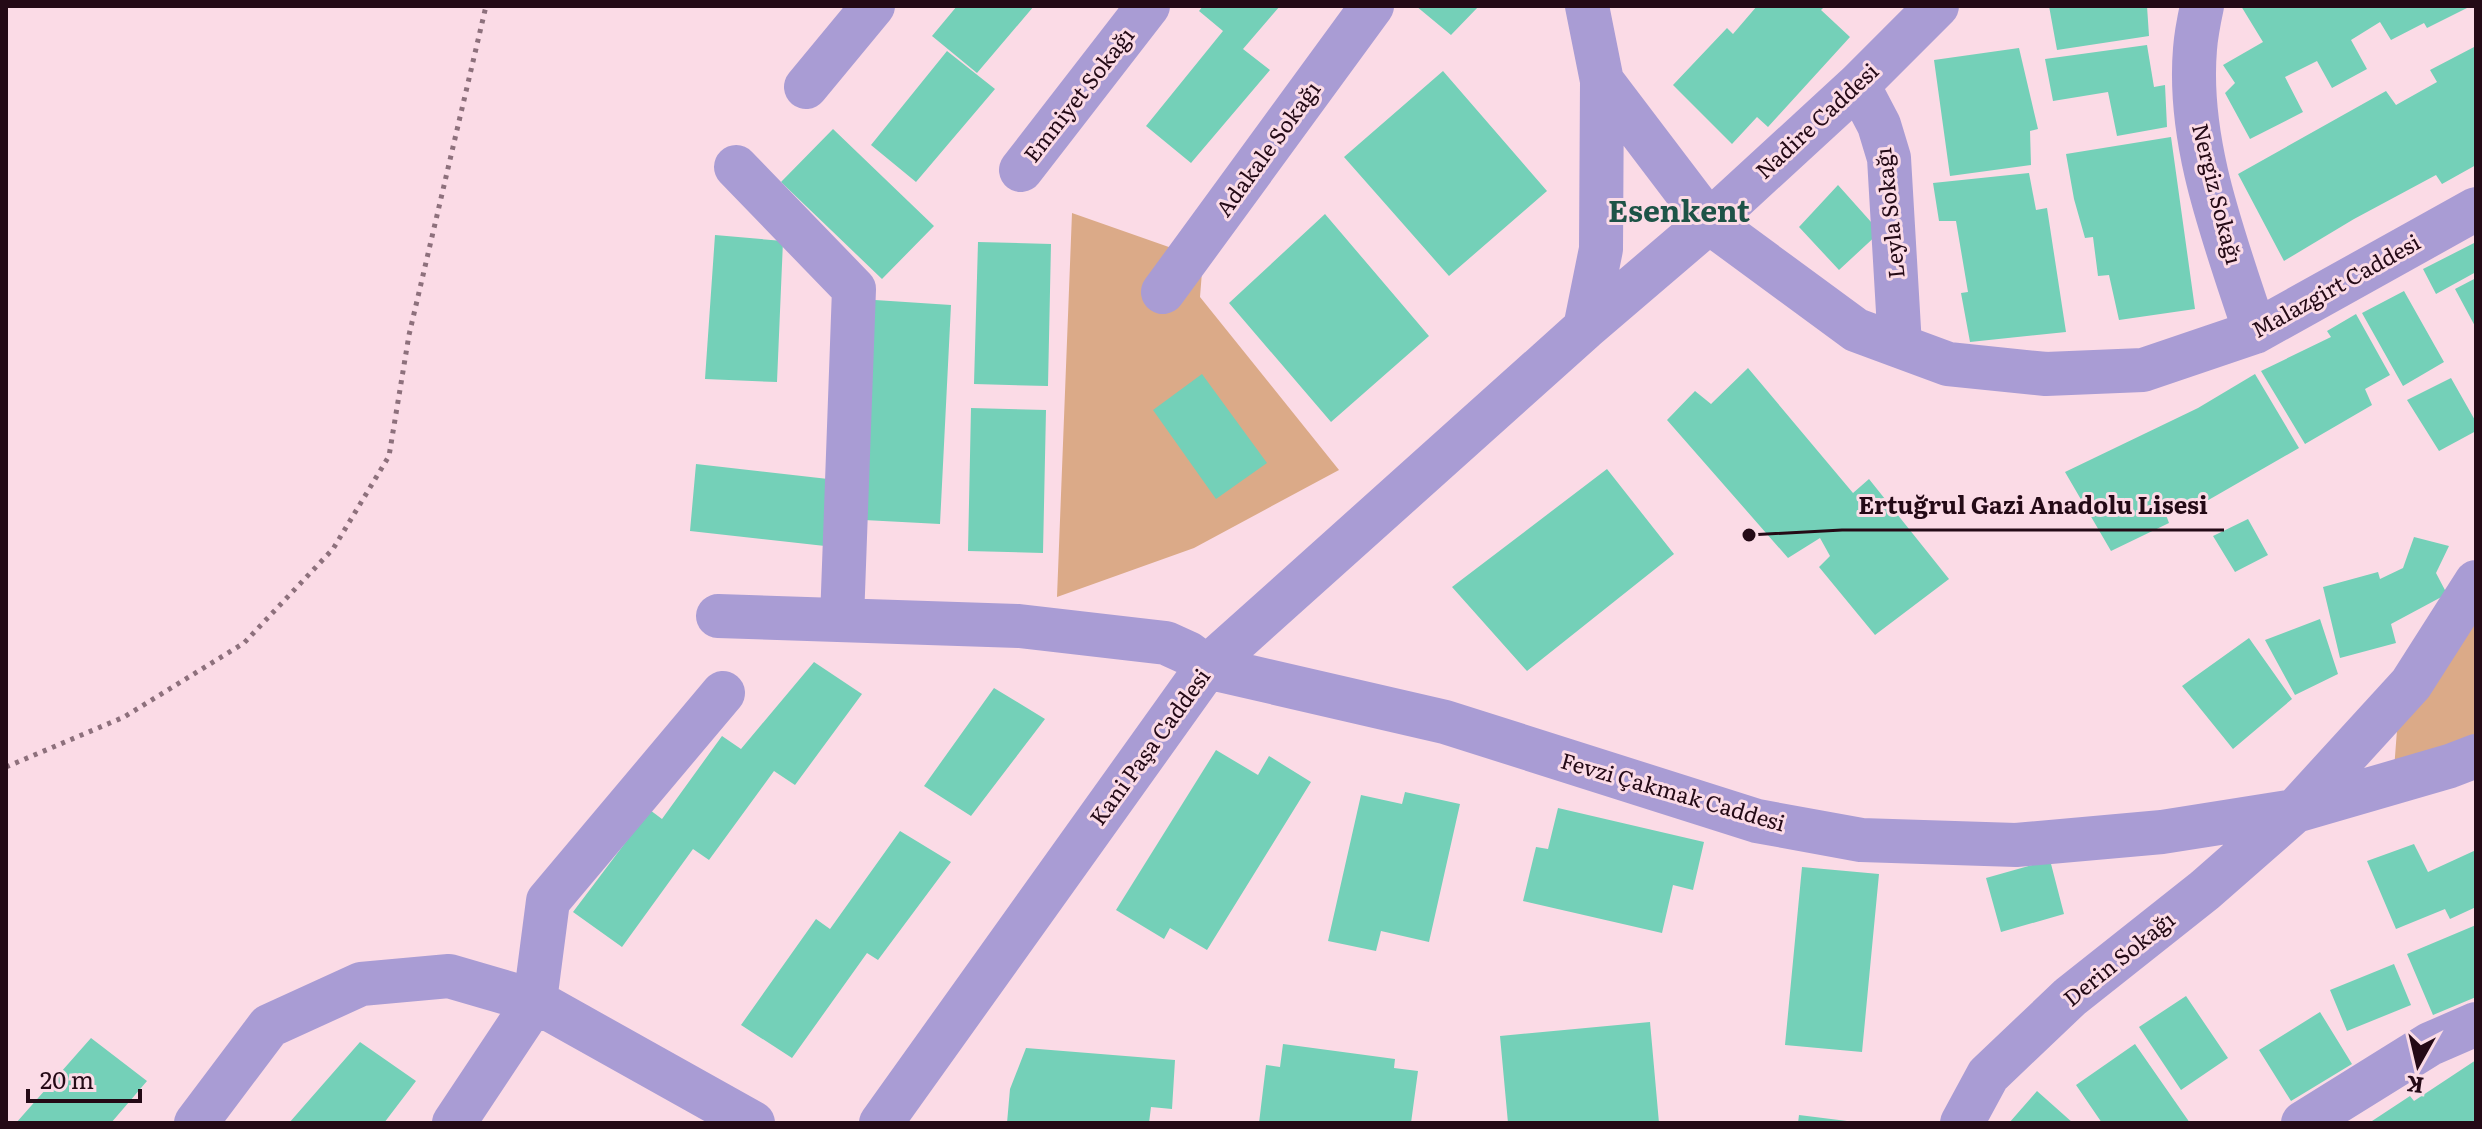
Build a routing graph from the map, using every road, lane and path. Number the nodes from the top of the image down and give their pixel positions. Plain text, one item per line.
1 (486, 6) edge
2 (873, 6) edge
3 (1372, 6) edge
4 (1587, 6) edge
5 (1937, 6) edge
6 (2202, 6) edge
7 (1136, 10) edge
8 (1602, 81) junction
9 (1858, 85) junction
10 (806, 87) dead end
11 (736, 167) dead end
12 (1021, 170) dead end
13 (2476, 209) edge
14 (1709, 222) junction
15 (1163, 292) dead end
16 (1585, 328) junction
17 (2255, 332) junction
18 (1900, 346) junction
19 (2476, 582) edge
20 (718, 616) dead end
21 (842, 620) junction
22 (1207, 667) junction
23 (723, 693) dead end
24 (2476, 756) edge
25 (6, 767) edge
26 (2295, 811) junction
27 (535, 1001) junction
28 (2476, 1024) edge
29 (196, 1123) edge
30 (454, 1123) edge
31 (753, 1123) edge
32 (881, 1123) edge
33 (1962, 1123) edge
34 (2303, 1123) edge

1 - 25 path
2 - 10 street
3 - 15 street, Adakale Sokağı
4 - 8 street
5 - 9 street, Nadire Caddesi
6 - 17 street, Nergiz Sokağı
7 - 12 street, Emniyet Sokağı
8 - 14 street
8 - 16 street
9 - 14 street, Nadire Caddesi
9 - 18 street, Leyla Sokağı
11 - 21 street
13 - 17 street, Malazgirt Caddesi
14 - 16 street, Nadire Caddesi
14 - 18 street, Malazgirt Caddesi
16 - 22 street, Kani Paşa Caddesi
17 - 18 street, Malazgirt Caddesi
19 - 26 street, Derin Sokağı
20 - 21 street, Fevzi Çakmak Caddesi
21 - 22 street, Fevzi Çakmak Caddesi
22 - 26 street, Fevzi Çakmak Caddesi
22 - 32 street, Kani Paşa Caddesi
23 - 27 street
24 - 26 street, Fevzi Çakmak Caddesi
26 - 33 street, Derin Sokağı
27 - 29 street
27 - 30 street
27 - 31 street
28 - 34 street

